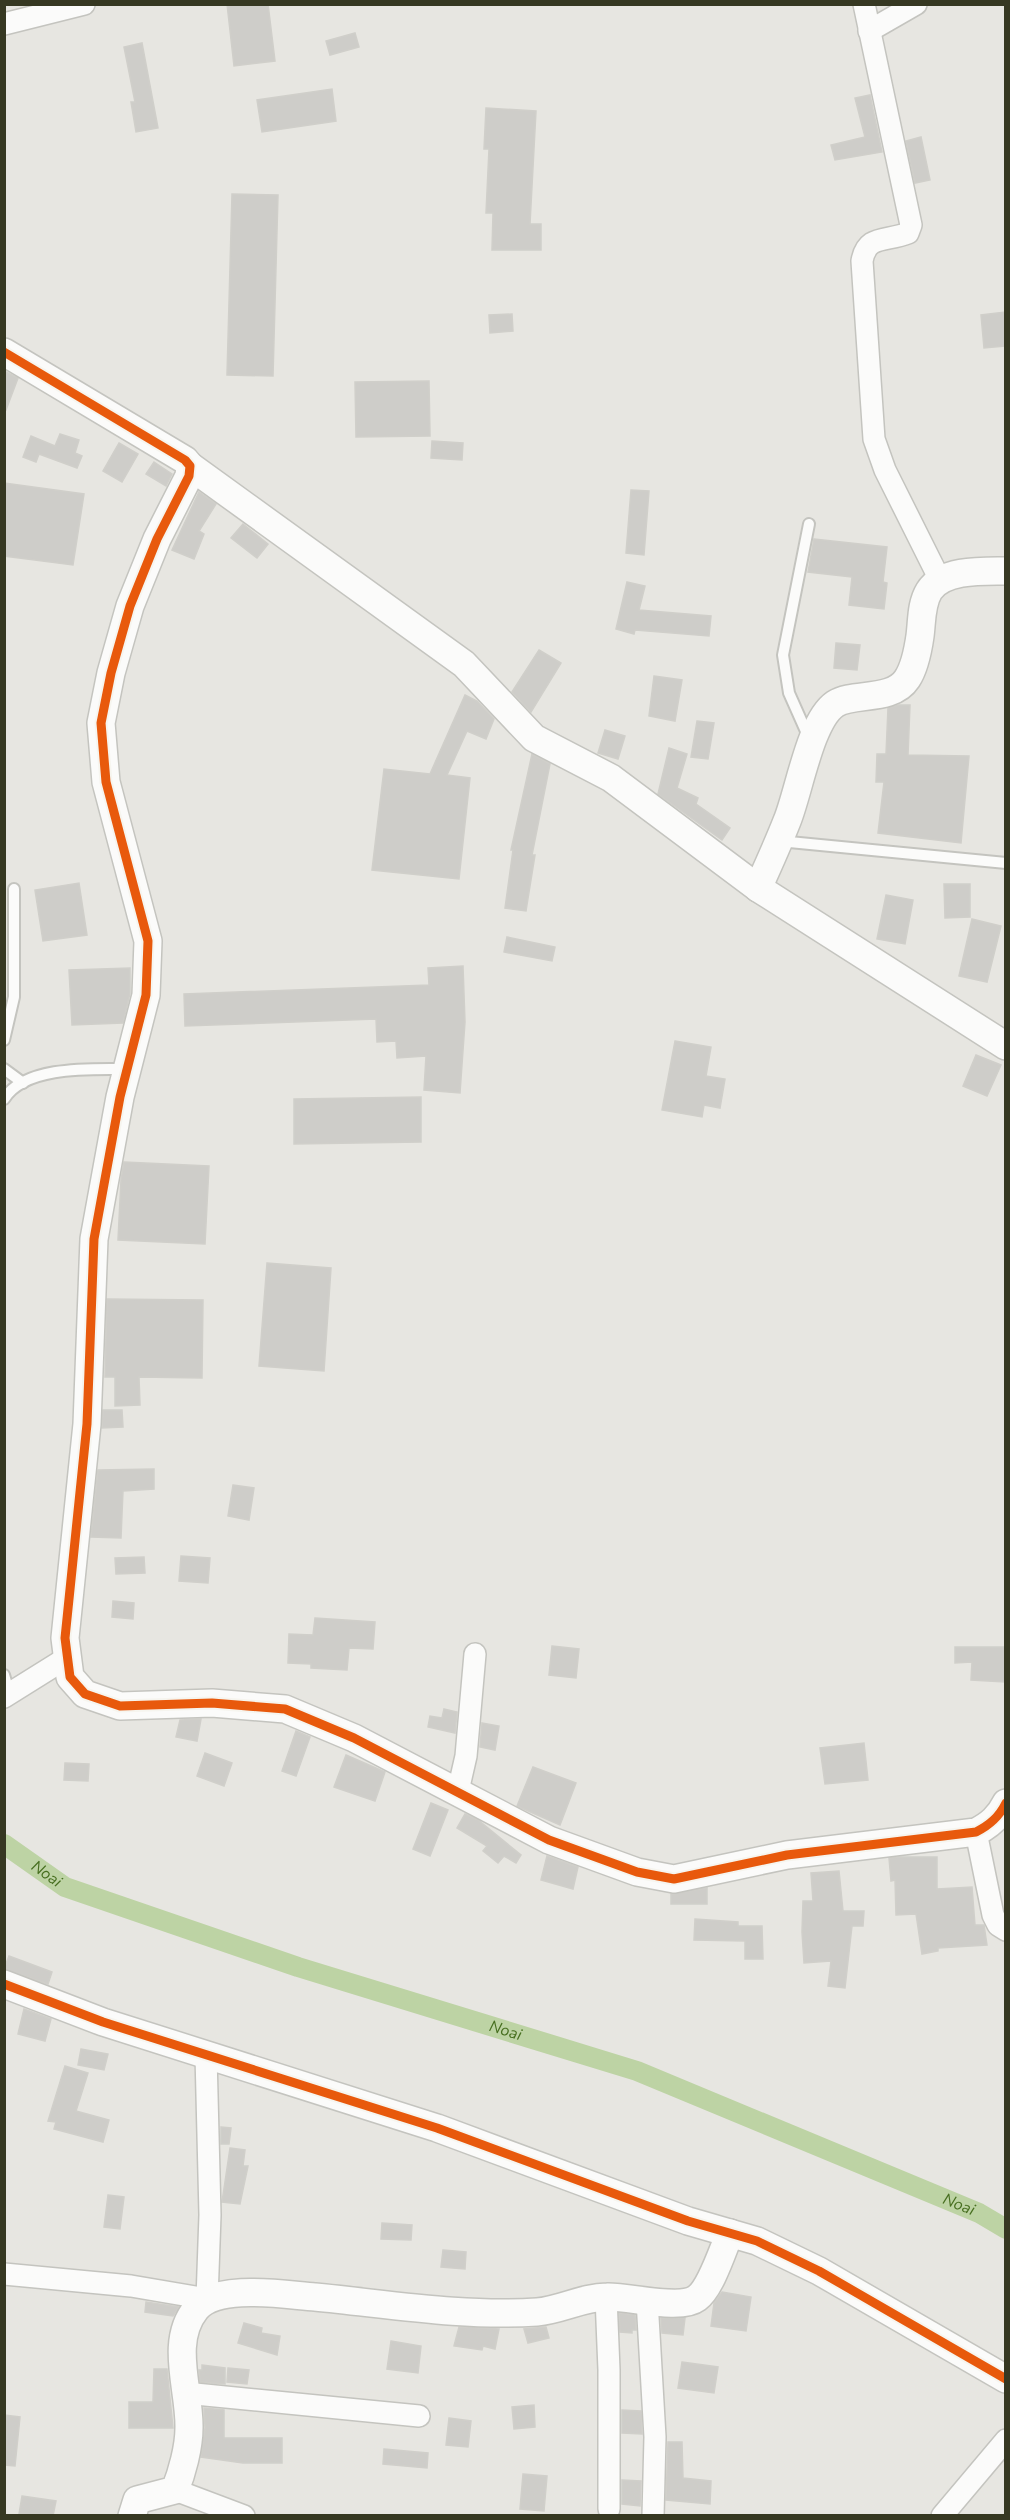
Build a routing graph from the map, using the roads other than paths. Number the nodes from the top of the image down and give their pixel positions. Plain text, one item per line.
1 (84, 4) edge
2 (864, 4) edge
3 (916, 4) edge
4 (4, 24) edge
5 (869, 31) junction
6 (4, 352) edge
7 (190, 466) junction
8 (809, 524) dead end
9 (1005, 571) edge
10 (940, 580) junction
11 (812, 744) junction
12 (778, 841) junction
13 (1005, 863) edge
14 (758, 888) junction
15 (14, 889) dead end
16 (4, 1040) edge
17 (1005, 1046) edge
18 (4, 1069) edge
19 (128, 1069) junction
20 (23, 1083) junction
21 (4, 1100) edge
22 (475, 1654) dead end
23 (68, 1657) junction
24 (6, 1688) edge
25 (458, 1791) junction
26 (1005, 1803) edge
27 (976, 1832) junction
28 (1005, 1930) edge
29 (4, 1984) edge
30 (206, 2055) junction
31 (730, 2233) junction
32 (4, 2274) edge
33 (606, 2297) junction
34 (207, 2300) junction
35 (646, 2300) junction
36 (1005, 2379) edge
37 (185, 2393) junction
38 (419, 2416) dead end
39 (1005, 2440) edge
40 (175, 2490) junction
41 (609, 2509) dead end
42 (132, 2516) edge
43 (244, 2516) edge
44 (653, 2516) edge
45 (942, 2516) edge

1 - 4 street
2 - 5 street
3 - 5 street
5 - 10 street
6 - 7 street
7 - 14 street
7 - 19 street
8 - 11 lane
9 - 10 street
10 - 11 street
11 - 12 street
12 - 13 lane
12 - 14 street
14 - 17 street
15 - 16 lane
18 - 20 lane
19 - 20 lane
19 - 23 street
20 - 21 lane
22 - 25 street
23 - 24 street
23 - 25 street
25 - 27 street
26 - 27 street
27 - 28 street
29 - 30 street
30 - 31 street
30 - 34 street
31 - 35 street
31 - 36 street
32 - 34 street
33 - 34 street
33 - 35 street
33 - 41 street
34 - 37 street
35 - 44 street
37 - 38 street
37 - 40 street
39 - 45 street
40 - 42 street
40 - 43 street

